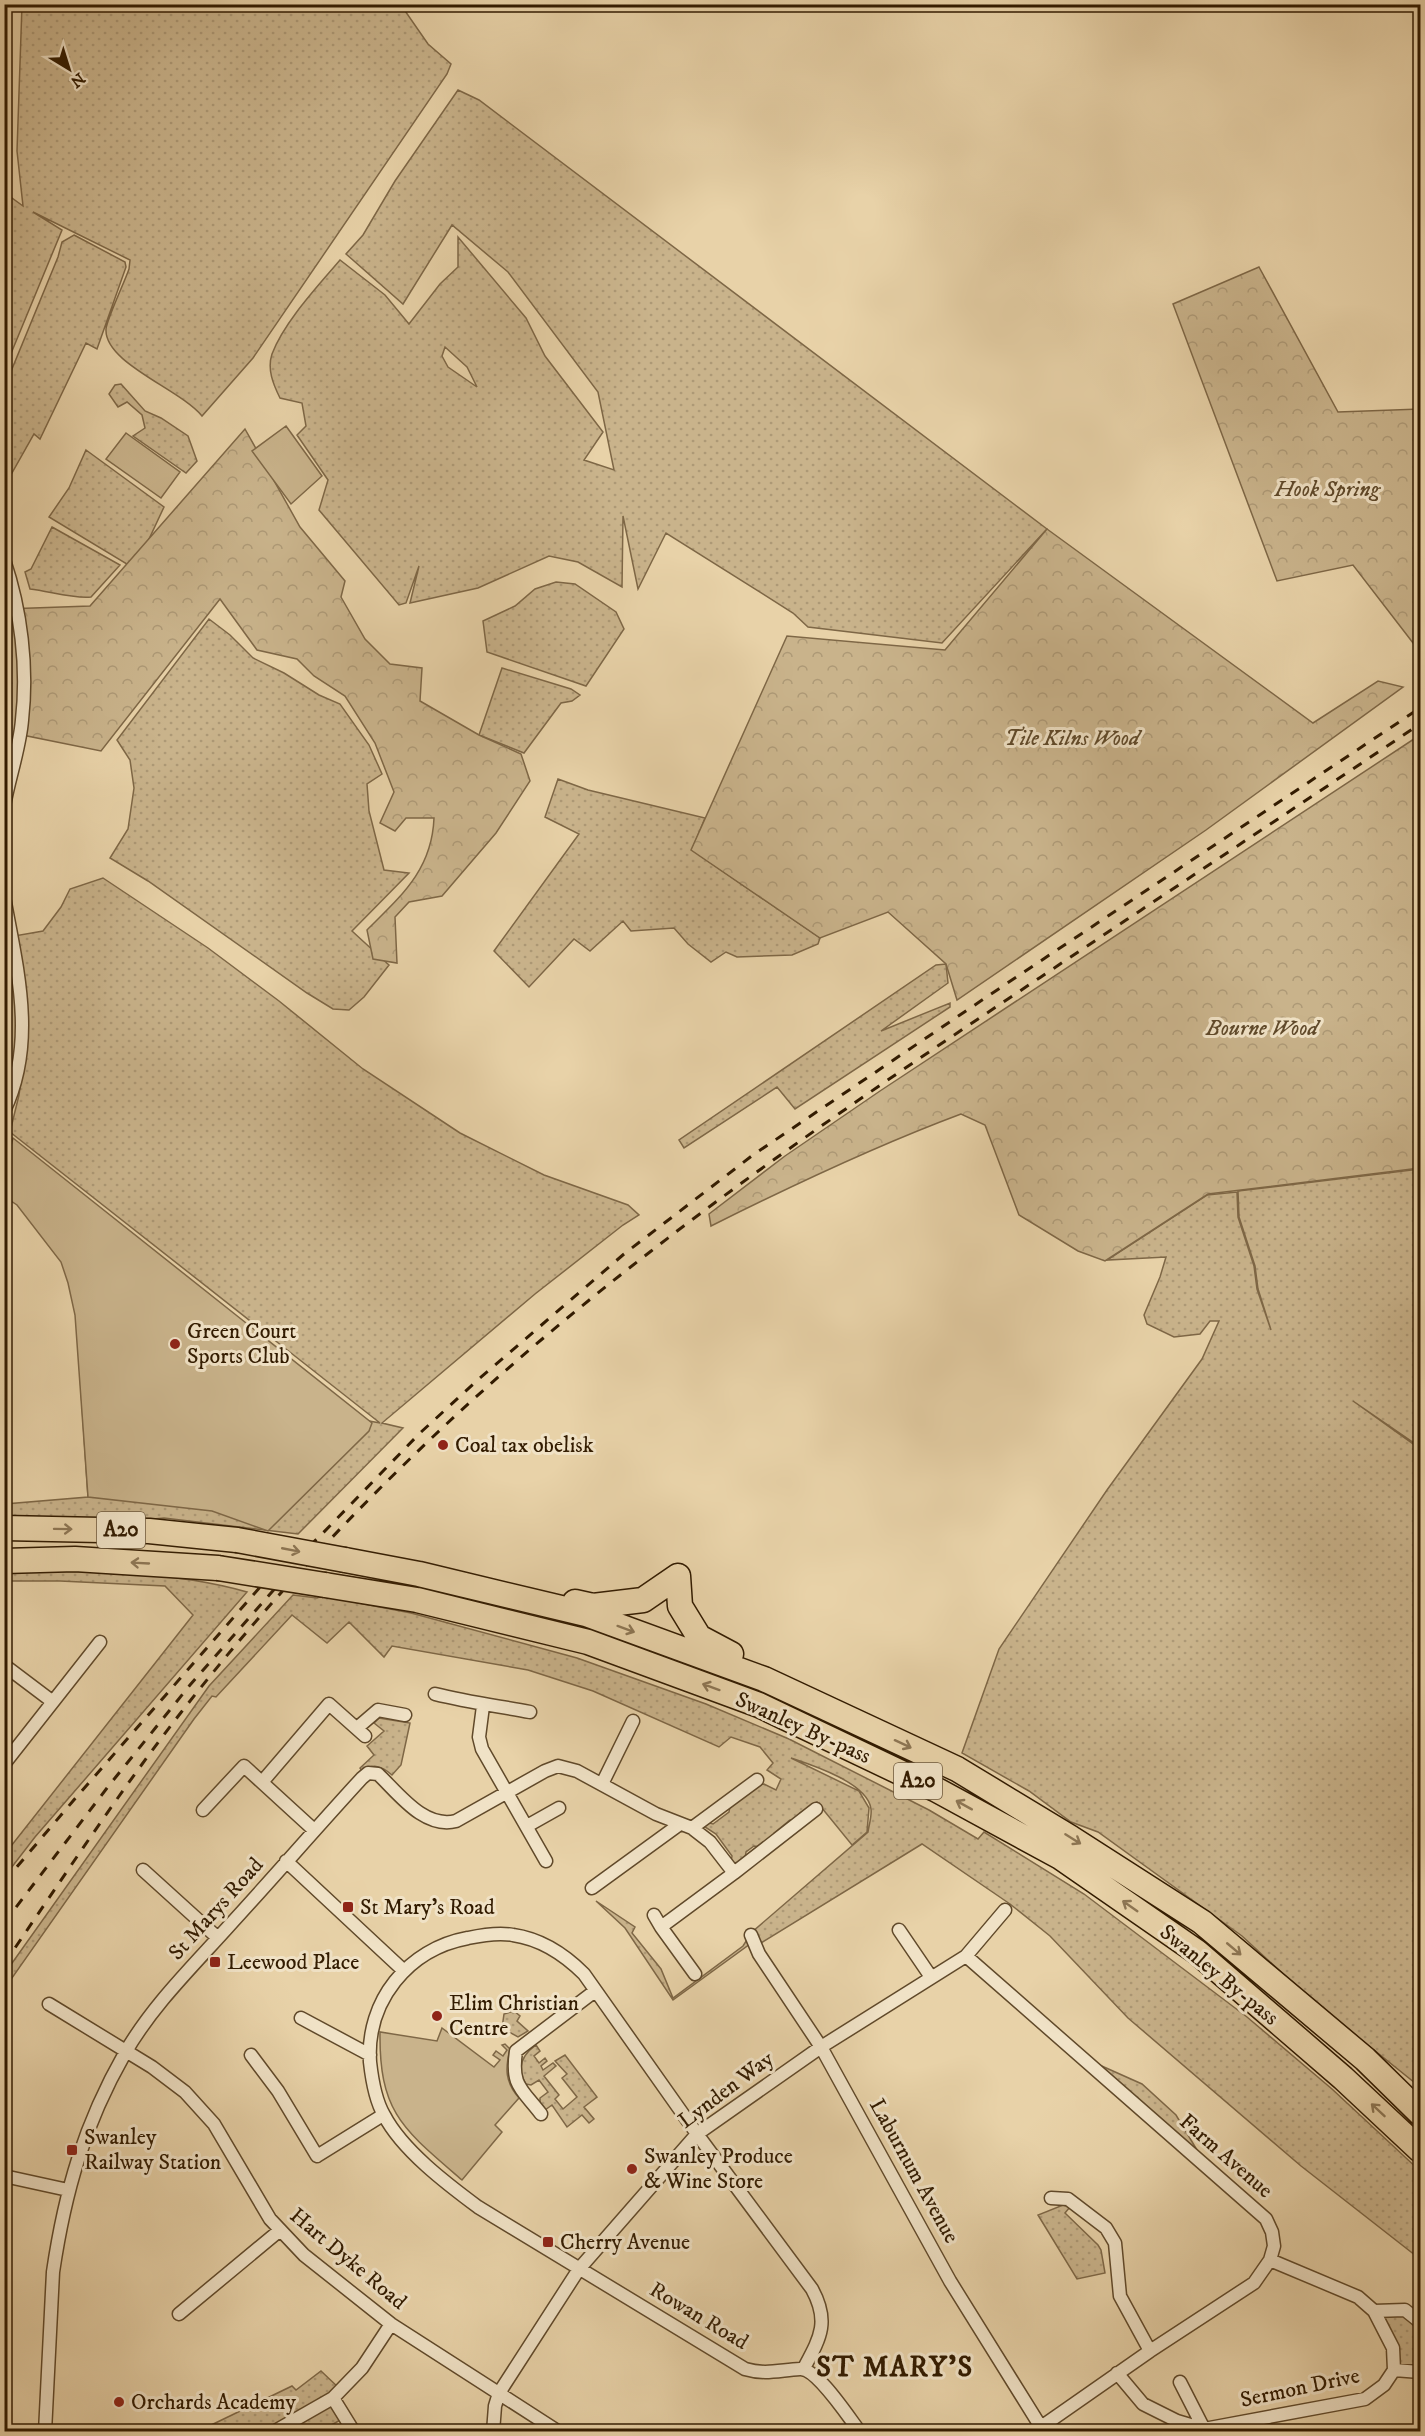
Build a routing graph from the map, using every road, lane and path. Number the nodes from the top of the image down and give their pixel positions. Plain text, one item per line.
1 (4, 560) edge
2 (4, 806) edge
3 (4, 897) edge
4 (4, 1111) edge
5 (4, 1528) edge
6 (4, 1561) edge
7 (355, 1561) junction
8 (100, 1642) dead end
9 (4, 1665) edge
10 (435, 1694) dead end
11 (53, 1702) junction
12 (483, 1706) junction
13 (531, 1712) dead end
14 (405, 1715) dead end
15 (633, 1721) dead end
16 (862, 1725) junction
17 (4, 1764) edge
18 (757, 1780) dead end
19 (263, 1781) junction
20 (602, 1784) junction
21 (508, 1792) junction
22 (559, 1808) dead end
23 (816, 1809) dead end
24 (204, 1810) dead end
25 (527, 1826) junction
26 (686, 1826) junction
27 (314, 1830) junction
28 (286, 1861) junction
29 (546, 1861) dead end
30 (143, 1870) dead end
31 (734, 1873) junction
32 (592, 1888) dead end
33 (1005, 1910) dead end
34 (654, 1915) dead end
35 (661, 1927) junction
36 (899, 1930) dead end
37 (751, 1935) dead end
38 (218, 1938) junction
39 (966, 1956) junction
40 (403, 1970) junction
41 (695, 1974) dead end
42 (931, 1977) junction
43 (595, 1991) junction
44 (49, 2004) dead end
45 (301, 2018) dead end
46 (821, 2047) junction
47 (126, 2052) junction
48 (251, 2055) dead end
49 (370, 2055) junction
50 (1420, 2113) edge
51 (541, 2114) dead end
52 (383, 2115) junction
53 (697, 2134) junction
54 (1420, 2150) edge
55 (4, 2176) edge
56 (68, 2190) junction
57 (1051, 2198) dead end
58 (279, 2231) junction
59 (1270, 2260) junction
60 (579, 2269) junction
61 (1374, 2311) junction
62 (179, 2314) dead end
63 (1420, 2322) edge
64 (391, 2325) junction
65 (1150, 2351) junction
66 (804, 2368) junction
67 (1394, 2370) junction
68 (1420, 2372) edge
69 (1117, 2373) junction
70 (1180, 2382) dead end
71 (499, 2393) junction
72 (333, 2398) junction
73 (1204, 2429) junction
74 (277, 2430) dead end
75 (1039, 2430) edge
76 (45, 2432) edge
77 (354, 2432) edge
78 (493, 2432) edge
79 (559, 2432) edge
80 (860, 2432) edge

1 - 2 street
3 - 4 street
5 -> 7 highway, A20, bridge
54 -> 6 highway, Swanley By-pass / A20, bridge
7 -> 16 highway, Swanley By-pass / A20
7 - 16 highway
8 - 11 street
9 - 11 street
10 - 12 street
11 - 17 street
12 - 13 street
12 - 21 street
14 - 19 street
15 - 20 street
16 -> 50 highway, Swanley By-pass / A20
18 - 26 street
19 - 24 street
19 - 27 street
20 - 21 street, St Marys Road
20 - 26 street, St Marys Road
21 - 25 street
21 - 27 street, St Marys Road
22 - 25 street
23 - 31 street
25 - 29 street
26 - 31 street, St Marys Road
26 - 32 street
27 - 28 street, St Marys Road
28 - 38 street, St Marys Road
28 - 40 street
30 - 38 street
31 - 35 street
33 - 39 street, Lynden Way
34 - 35 street
35 - 41 street
36 - 42 street
37 - 46 street, Laburnum Avenue
38 - 47 street, St Marys Road
39 - 42 street, Lynden Way
39 - 59 street, Farm Avenue
40 - 43 street
40 - 49 street
42 - 46 street, Lynden Way
43 - 51 street
43 - 53 street
44 - 47 street, Hart Dyke Road
45 - 49 street
46 - 53 street, Lynden Way
46 - 75 street, Laburnum Avenue
47 - 56 street, St Marys Road
47 - 58 street, Hart Dyke Road
48 - 52 street
49 - 52 street
52 - 60 street
53 - 60 street, Lynden Way
53 - 66 street
55 - 56 street
56 - 76 street, St Marys Road
57 - 65 street
58 - 62 street
58 - 64 street, Hart Dyke Road
59 - 61 street
59 - 65 street
60 - 66 street, Rowan Road
60 - 71 street, Lynden Way
61 - 63 street
61 - 67 street
64 - 71 street, Hart Dyke Road
64 - 72 street
65 - 69 street
66 - 80 street
67 - 68 street
67 - 73 street, Sermon Drive
69 - 73 street, Sermon Drive
69 - 75 street
70 - 73 street
71 - 78 street
71 - 79 street, Hart Dyke Road
72 - 74 street
72 - 77 street

